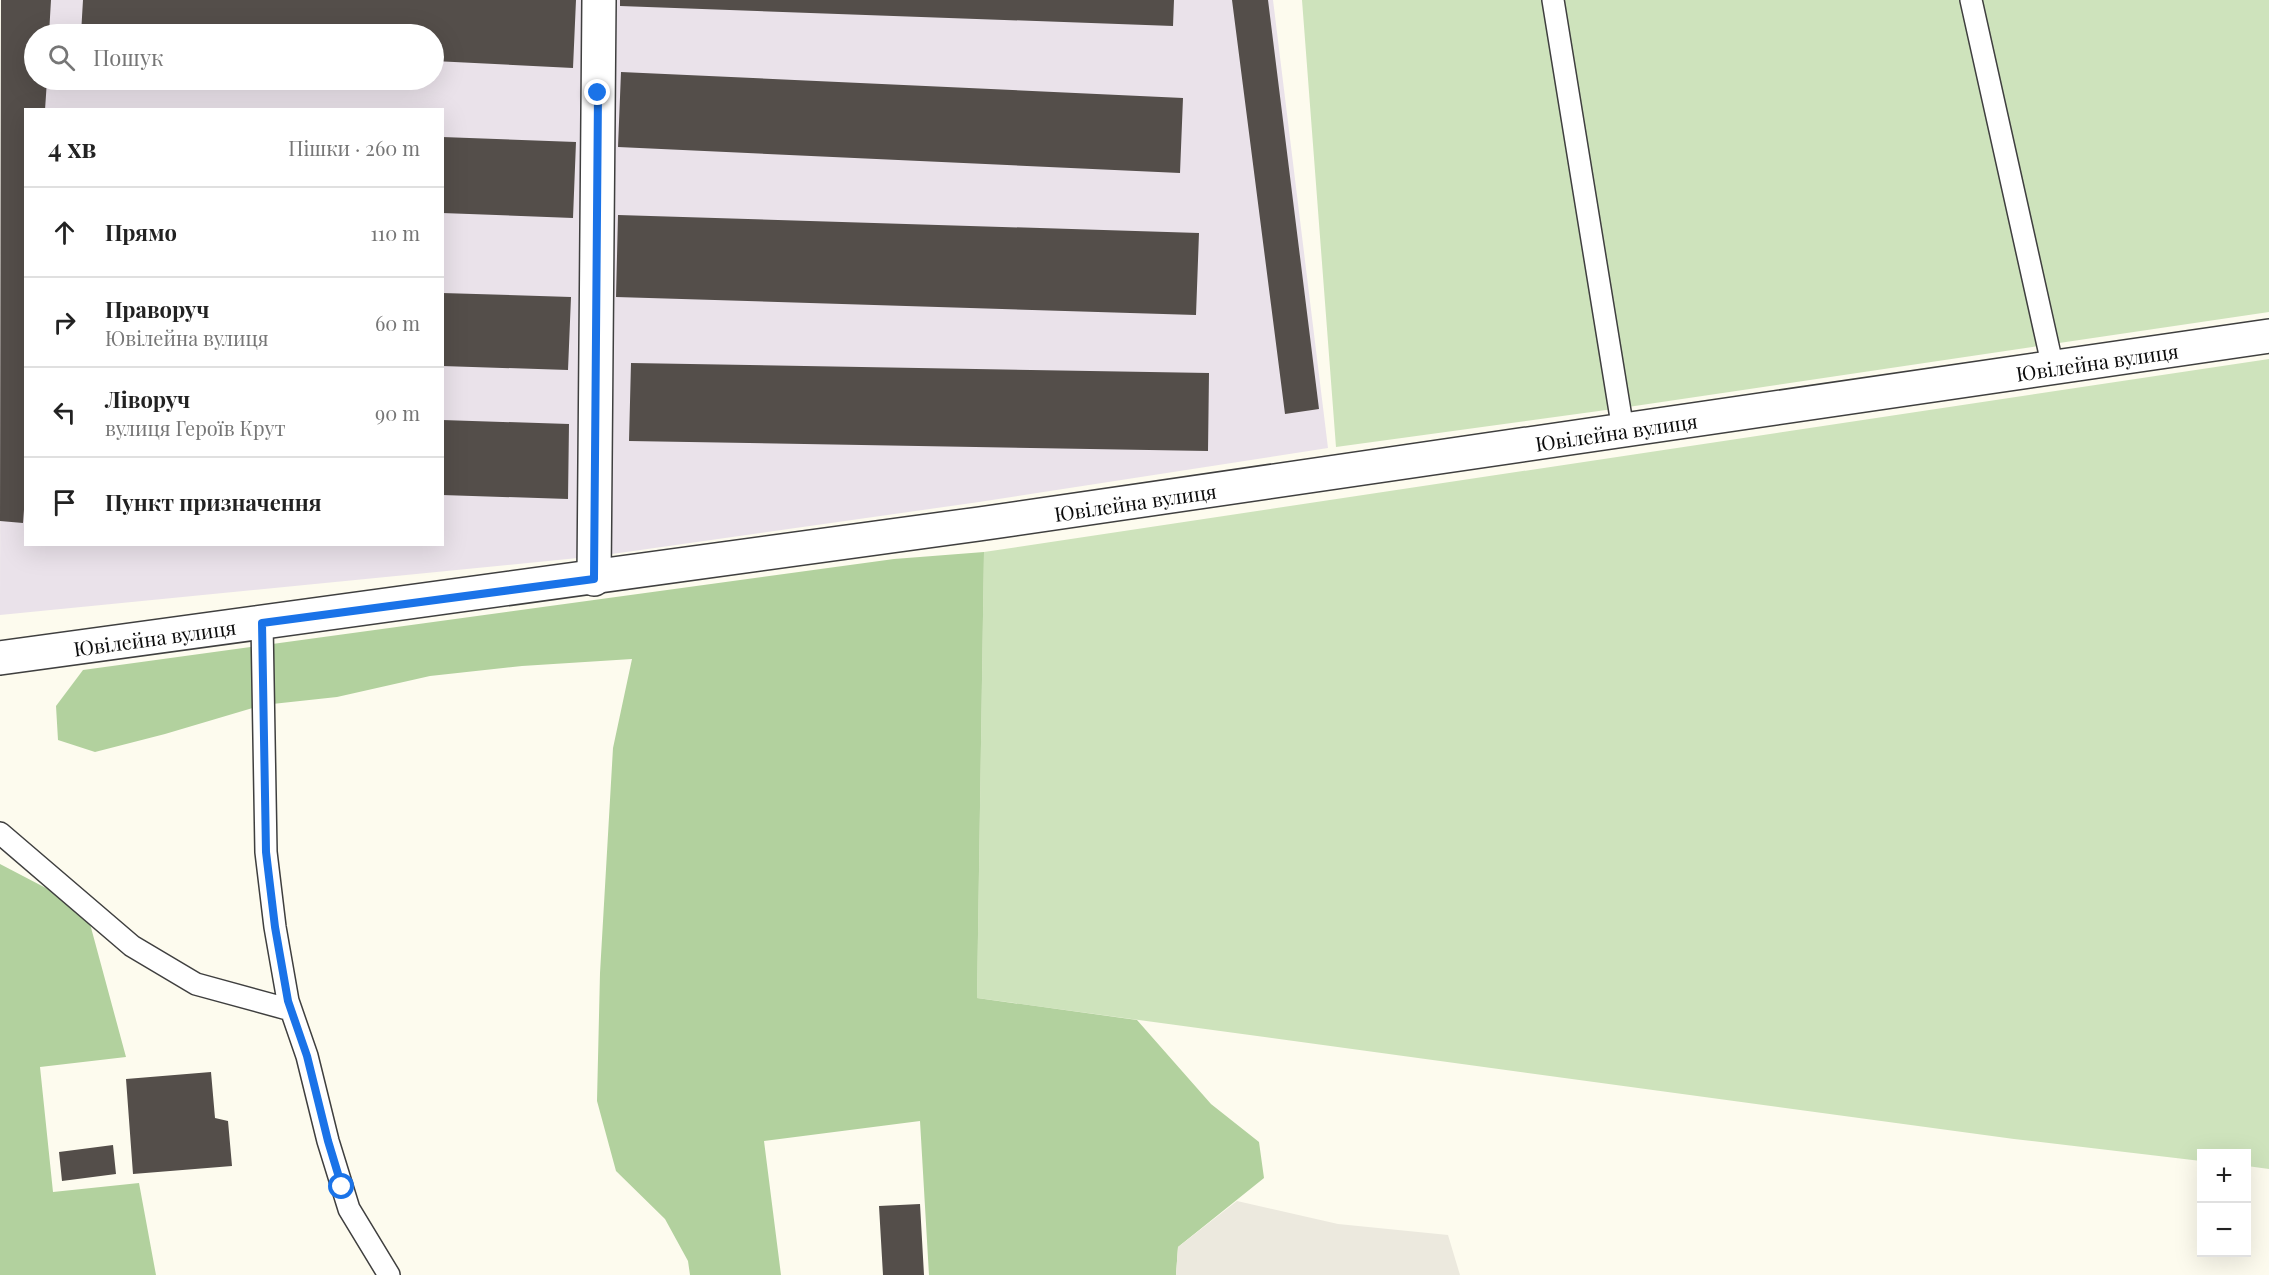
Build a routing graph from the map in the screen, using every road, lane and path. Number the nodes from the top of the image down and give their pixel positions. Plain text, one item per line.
1 (599, 0) edge
2 (1553, 0) edge
3 (1971, 0) edge
4 (2269, 336) edge
5 (2053, 368) junction
6 (1623, 430) junction
7 (594, 579) junction
8 (262, 623) junction
9 (0, 658) edge
10 (0, 833) edge
11 (291, 1010) junction
12 (389, 1275) edge

1 - 7 street
2 - 6 lane
3 - 5 lane
4 - 5 street, Ювілейна вулиця
5 - 6 street, Ювілейна вулиця
6 - 7 street, Ювілейна вулиця
7 - 8 street, Ювілейна вулиця
8 - 9 street, Ювілейна вулиця
8 - 11 lane
10 - 11 lane
11 - 12 lane

